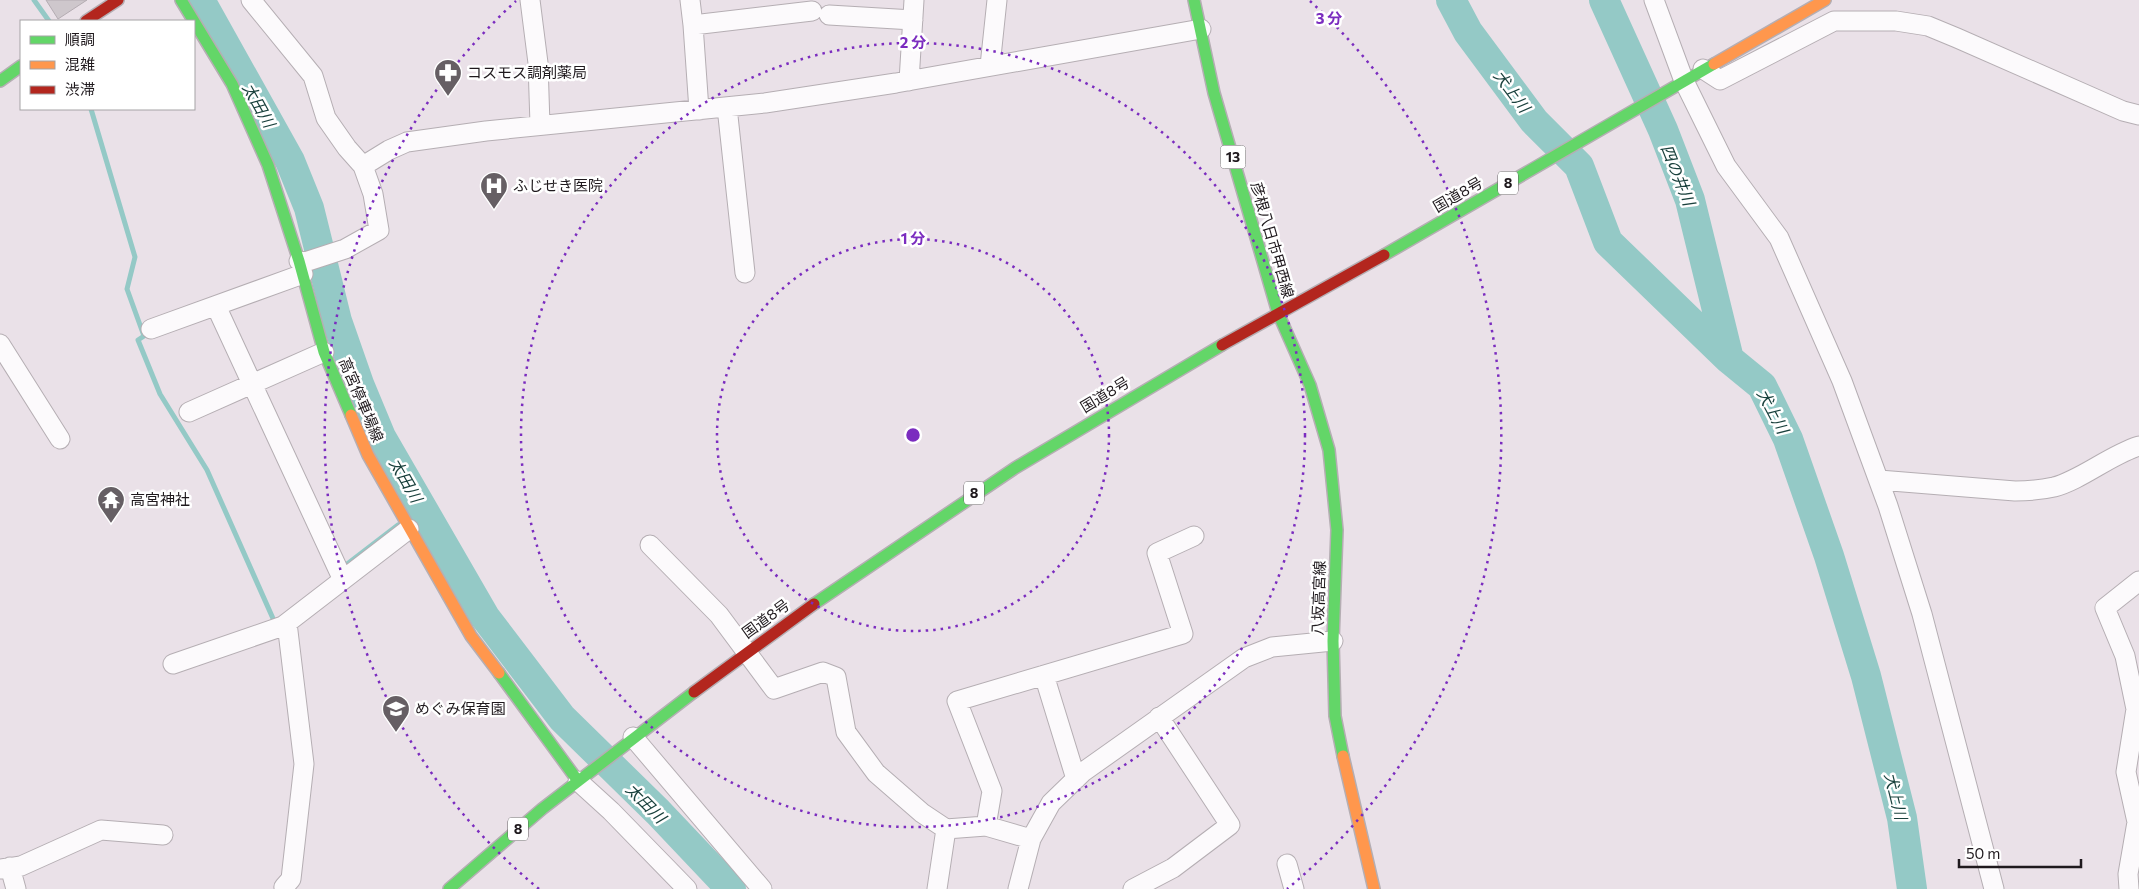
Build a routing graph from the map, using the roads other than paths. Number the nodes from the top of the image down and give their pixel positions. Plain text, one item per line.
1 (118, 0) edge
2 (181, 0) edge
3 (251, 0) edge
4 (530, 0) edge
5 (690, 0) edge
6 (914, 0) edge
7 (997, 0) edge
8 (1194, 0) edge
9 (1654, 0) edge
10 (1825, 0) edge
11 (88, 20) edge
12 (195, 20) edge
13 (913, 20) junction
14 (195, 21) edge
15 (693, 25) junction
16 (1201, 29) junction
17 (990, 66) junction
18 (20, 67) edge
19 (1703, 69) junction
20 (0, 81) edge
21 (910, 81) junction
22 (1678, 84) junction
23 (727, 107) junction
24 (699, 110) junction
25 (2139, 115) edge
26 (540, 125) junction
27 (363, 166) junction
28 (303, 266) junction
29 (745, 273) dead end
30 (216, 306) junction
31 (1278, 313) junction
32 (151, 329) dead end
33 (0, 344) edge
34 (324, 352) junction
35 (252, 384) junction
36 (189, 412) dead end
37 (60, 439) dead end
38 (2139, 446) edge
39 (1879, 480) junction
40 (409, 529) junction
41 (1194, 536) dead end
42 (650, 545) dead end
43 (342, 579) junction
44 (2139, 582) edge
45 (287, 623) junction
46 (1333, 641) junction
47 (747, 651) junction
48 (2132, 655) edge
49 (173, 664) dead end
50 (1044, 676) junction
51 (1159, 717) junction
52 (630, 739) junction
53 (583, 777) junction
54 (1076, 779) junction
55 (986, 826) junction
56 (946, 830) junction
57 (163, 835) dead end
58 (1031, 839) junction
59 (1287, 864) dead end
60 (5, 868) edge
61 (16, 889) edge
62 (285, 889) edge
63 (449, 889) edge
64 (687, 889) edge
65 (762, 889) edge
66 (937, 889) edge
67 (1018, 889) edge
68 (1133, 889) edge
69 (1294, 889) edge
70 (1374, 889) edge
71 (1994, 889) edge
72 (2129, 889) edge

1 - 11 main road
2 - 12 main road, 高宮停車場線
3 - 27 street
4 - 26 street
5 - 15 street
6 - 13 street
7 - 17 street
8 - 16 main road, 彦根八日市甲西線 / 13
9 - 22 street
10 - 19 main road, 国道8号 / 8
13 - 15 street
13 - 21 street
14 - 28 main road, 高宮停車場線
15 - 24 street
16 - 17 street
16 - 31 main road, 彦根八日市甲西線 / 13
17 - 21 street
18 - 20 main road
19 - 22 main road, 国道8号 / 8
19 - 25 street
21 - 23 street
22 - 31 main road, 国道8号 / 8
22 - 39 street
23 - 24 street
23 - 29 street
24 - 26 street
26 - 27 street
27 - 28 street
28 - 30 street
28 - 34 main road, 高宮停車場線
30 - 32 street
30 - 35 street
31 - 46 main road, 八坂高宮線
31 - 47 main road, 国道8号 / 8
33 - 37 street
34 - 35 street
34 - 40 main road, 高宮停車場線
35 - 36 street
35 - 43 street
38 - 39 street
39 - 71 street
40 - 43 street
40 - 53 main road, 高宮停車場線
41 - 50 street
42 - 47 street
43 - 45 street
44 - 48 street
45 - 49 street
45 - 62 street
46 - 51 street
46 - 70 main road, 八坂高宮線
47 - 52 main road, 国道8号 / 8
47 - 56 street
48 - 72 street
50 - 54 street
50 - 55 street
51 - 54 street
51 - 68 street
52 - 53 main road, 国道8号 / 8
52 - 65 street
53 - 63 main road, 国道8号 / 8
53 - 64 street
54 - 58 street
55 - 56 street
55 - 58 street
56 - 66 street
57 - 60 street
58 - 67 street
59 - 69 street
60 - 61 street

